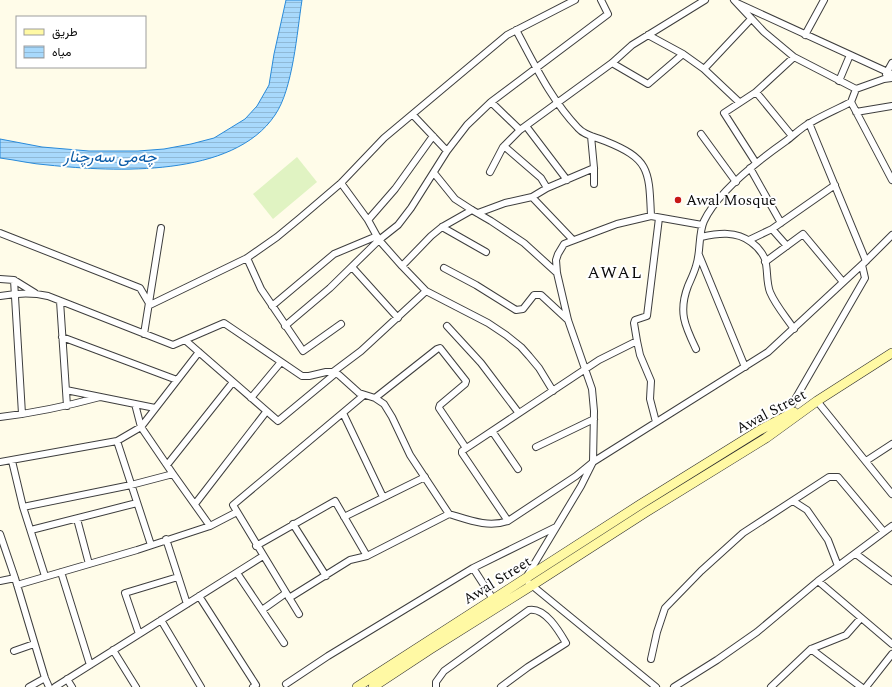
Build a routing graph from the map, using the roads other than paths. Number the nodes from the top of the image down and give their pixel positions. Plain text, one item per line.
1 (575, 0) edge
2 (601, 0) edge
3 (704, 0) edge
4 (824, 0) edge
5 (735, 2) edge
6 (751, 19) junction
7 (516, 30) junction
8 (648, 34) junction
9 (805, 35) junction
10 (683, 54) junction
11 (850, 55) junction
12 (794, 57) junction
13 (612, 63) junction
14 (892, 63) edge
15 (536, 67) junction
16 (704, 69) junction
17 (890, 73) edge
18 (892, 78) edge
19 (884, 79) junction
20 (840, 81) junction
21 (856, 89) junction
22 (756, 92) junction
23 (491, 102) junction
24 (739, 102) junction
25 (851, 102) junction
26 (558, 103) junction
27 (892, 106) edge
28 (856, 112) junction
29 (413, 115) junction
30 (809, 123) junction
31 (526, 126) junction
32 (520, 130) junction
33 (701, 134) dead end
34 (433, 136) junction
35 (591, 136) junction
36 (792, 136) junction
37 (504, 146) junction
38 (446, 151) junction
39 (756, 163) junction
40 (594, 168) junction
41 (750, 168) junction
42 (490, 172) dead end
43 (434, 173) junction
44 (567, 180) junction
45 (892, 180) edge
46 (736, 182) junction
47 (341, 183) junction
48 (594, 184) dead end
49 (835, 185) junction
50 (547, 188) junction
51 (532, 197) junction
52 (472, 210) junction
53 (478, 213) junction
54 (651, 216) junction
55 (659, 218) junction
56 (368, 220) junction
57 (781, 223) junction
58 (702, 225) junction
59 (442, 227) junction
60 (161, 228) dead end
61 (772, 229) junction
62 (0, 233) edge
63 (892, 235) edge
64 (701, 237) junction
65 (378, 238) junction
66 (573, 240) junction
67 (749, 240) junction
68 (787, 246) junction
69 (486, 252) dead end
70 (699, 255) junction
71 (247, 258) junction
72 (765, 262) junction
73 (864, 263) junction
74 (402, 266) junction
75 (352, 268) junction
76 (444, 268) dead end
77 (557, 273) junction
78 (0, 279) edge
79 (14, 280) junction
80 (843, 282) junction
81 (426, 291) junction
82 (35, 293) junction
83 (14, 294) junction
84 (0, 296) edge
85 (60, 301) junction
86 (150, 304) junction
87 (272, 306) junction
88 (398, 318) junction
89 (568, 320) junction
90 (341, 324) dead end
91 (285, 326) junction
92 (447, 326) dead end
93 (794, 329) junction
94 (144, 334) junction
95 (62, 337) junction
96 (185, 340) junction
97 (637, 341) junction
98 (696, 349) dead end
99 (199, 352) junction
100 (892, 353) edge
101 (281, 362) junction
102 (745, 367) junction
103 (584, 370) junction
104 (334, 373) junction
105 (177, 380) junction
106 (233, 382) junction
107 (66, 390) junction
108 (553, 391) junction
109 (364, 395) junction
110 (100, 397) junction
111 (251, 398) junction
112 (375, 398) junction
113 (817, 402) junction
114 (135, 404) junction
115 (67, 406) junction
116 (155, 408) junction
117 (266, 412) junction
118 (518, 412) junction
119 (343, 413) junction
120 (22, 414) junction
121 (0, 417) edge
122 (785, 417) junction
123 (594, 419) junction
124 (656, 422) junction
125 (141, 426) junction
126 (492, 431) junction
127 (117, 441) junction
128 (892, 444) edge
129 (536, 447) dead end
130 (466, 448) junction
131 (12, 461) junction
132 (0, 462) edge
133 (593, 462) junction
134 (866, 462) junction
135 (167, 465) junction
136 (518, 469) dead end
137 (173, 474) junction
138 (576, 476) junction
139 (425, 477) junction
140 (131, 485) junction
141 (581, 486) junction
142 (892, 494) edge
143 (383, 497) junction
144 (793, 501) junction
145 (137, 503) junction
146 (195, 504) junction
147 (23, 507) junction
148 (237, 512) junction
149 (450, 514) junction
150 (344, 517) junction
151 (77, 519) junction
152 (508, 521) junction
153 (293, 524) junction
154 (210, 526) junction
155 (892, 526) edge
156 (556, 527) junction
157 (31, 530) junction
158 (884, 532) junction
159 (0, 534) edge
160 (166, 539) junction
161 (151, 545) junction
162 (256, 546) junction
163 (856, 554) junction
164 (263, 556) junction
165 (367, 556) junction
166 (89, 564) junction
167 (838, 566) junction
168 (473, 568) junction
169 (61, 572) junction
170 (237, 572) junction
171 (45, 576) junction
172 (326, 576) junction
173 (178, 577) junction
174 (15, 578) junction
175 (0, 580) edge
176 (818, 581) junction
177 (892, 581) edge
178 (528, 583) junction
179 (17, 585) junction
180 (199, 596) junction
181 (287, 596) junction
182 (494, 599) junction
183 (187, 604) junction
184 (262, 610) junction
185 (299, 614) dead end
186 (861, 618) junction
187 (161, 620) junction
188 (139, 634) junction
189 (284, 643) dead end
190 (34, 644) junction
191 (892, 644) edge
192 (811, 649) junction
193 (113, 650) junction
194 (14, 651) dead end
195 (892, 654) edge
196 (651, 659) dead end
197 (90, 665) junction
198 (45, 678) junction
199 (67, 679) junction
200 (286, 684) dead end
201 (29, 687) edge
202 (49, 687) edge
203 (55, 687) edge
204 (72, 687) edge
205 (136, 687) edge
206 (201, 687) edge
207 (253, 687) edge
208 (357, 687) edge
209 (373, 687) edge
210 (436, 687) edge
211 (501, 687) edge
212 (656, 687) edge
213 (674, 687) edge
214 (771, 687) edge
215 (861, 687) edge
216 (866, 687) edge

1 - 7 street
2 - 15 street
3 - 8 street
4 - 9 street
5 - 6 street
5 - 9 street
6 - 12 street
6 - 16 street
7 - 15 street
7 - 29 street
8 - 10 street
8 - 13 street
9 - 11 street
10 - 13 street
10 - 16 street
11 - 17 street
11 - 20 street
12 - 20 street
12 - 22 street
13 - 26 street
14 - 17 street
15 - 23 street
15 - 26 street
16 - 24 street
17 - 19 street
18 - 19 street
19 - 21 street
20 - 21 street
21 - 25 street
22 - 24 street
22 - 36 street
23 - 32 street
23 - 38 street
24 - 39 street
25 - 28 street
25 - 30 street
26 - 31 street
26 - 35 street
27 - 28 street
28 - 45 street
29 - 34 street
29 - 47 street
30 - 36 street
30 - 49 street
31 - 32 street
31 - 44 street
32 - 37 street
33 - 46 street
34 - 38 street
34 - 56 street
35 - 40 street
35 - 54 street
36 - 39 street
37 - 42 street
37 - 50 street
38 - 43 street
39 - 41 street
40 - 44 street
40 - 48 street
41 - 46 street
41 - 57 street
43 - 52 street
43 - 65 street
44 - 50 street
46 - 58 street
47 - 56 street
47 - 71 street
49 - 57 street
49 - 73 street
50 - 51 street
51 - 53 street
51 - 66 street
52 - 53 street
52 - 59 street
53 - 77 street
54 - 55 street
54 - 66 street
55 - 58 street
55 - 97 street
56 - 65 street
57 - 61 street
58 - 64 street
59 - 69 street
59 - 74 street
60 - 86 street
61 - 67 street
61 - 68 street
62 - 86 street
63 - 73 street
64 - 67 street
64 - 70 street
65 - 74 street
65 - 75 street
65 - 87 street
66 - 77 street
67 - 72 street
68 - 72 street
68 - 80 street
70 - 98 street
70 - 102 street
71 - 86 street
71 - 87 street
72 - 93 street
73 - 80 street
73 - 122 street
74 - 81 street
75 - 88 street
75 - 91 street
76 - 89 street
77 - 89 street
78 - 79 street
79 - 82 street
79 - 83 street
80 - 93 street
81 - 88 street
81 - 108 street
82 - 83 street
82 - 85 street
83 - 84 street
83 - 120 street
85 - 94 street
85 - 95 street
86 - 94 street
87 - 91 street
88 - 104 street
89 - 103 street
90 - 91 street
92 - 118 street
93 - 102 street
94 - 96 street
95 - 105 street
95 - 107 street
96 - 99 street
96 - 101 street
97 - 103 street
97 - 124 street
99 - 105 street
99 - 106 street
100 - 113 main road
101 - 104 street
101 - 111 street
102 - 124 street
103 - 108 street
103 - 123 street
104 - 109 street
104 - 117 street
105 - 116 street
106 - 111 street
106 - 135 street
107 - 110 street
107 - 115 street
108 - 118 street
109 - 112 street
109 - 119 street
110 - 114 street
110 - 115 street
111 - 117 street
112 - 130 street
112 - 139 street
113 - 122 main road, Awal Street
113 - 134 street
113 - 178 main road, Awal Street
114 - 116 street
114 - 125 street
115 - 120 street
116 - 125 street
117 - 146 street
118 - 126 street
119 - 143 street
119 - 148 street
120 - 121 street
122 - 178 main road, Awal Street
123 - 129 street
123 - 133 street
124 - 133 street
125 - 127 street
125 - 135 street
126 - 130 street
126 - 136 street
127 - 131 street
127 - 140 street
128 - 134 street
130 - 152 street
131 - 132 street
131 - 147 street
133 - 138 street
133 - 141 street
134 - 142 street
135 - 137 street
137 - 140 street
137 - 146 street
138 - 141 street
138 - 152 street
139 - 143 street
139 - 149 street
140 - 145 street
140 - 147 street
141 - 156 street
143 - 150 street
144 - 158 street
144 - 167 street
144 - 196 street
145 - 151 street
145 - 161 street
146 - 154 street
147 - 157 street
148 - 154 street
148 - 162 street
149 - 152 street
149 - 165 street
150 - 153 street
150 - 165 street
151 - 157 street
151 - 166 street
153 - 162 street
153 - 172 street
154 - 160 street
155 - 158 street
156 - 168 street
156 - 178 street
157 - 171 street
158 - 163 street
159 - 174 street
160 - 161 street
160 - 173 street
161 - 166 street
162 - 164 street
163 - 167 street
163 - 177 street
164 - 170 street
164 - 181 street
165 - 172 street
166 - 169 street
167 - 176 street
168 - 182 street
168 - 200 street
169 - 171 street
169 - 197 street
170 - 180 street
170 - 184 street
171 - 179 street
172 - 181 street
173 - 183 street
173 - 188 street
174 - 175 street
174 - 179 street
176 - 186 street
176 - 213 street
178 - 182 main road, Awal Street
178 - 209 main road, Awal Street
178 - 212 street
179 - 190 street
180 - 183 street
180 - 207 street
181 - 184 street
181 - 185 street
182 - 208 main road, Awal Street
183 - 187 street
184 - 189 street
186 - 191 street
186 - 192 street
187 - 188 street
187 - 206 street
188 - 193 street
190 - 194 street
190 - 198 street
192 - 214 street
192 - 215 street
193 - 197 street
193 - 205 street
195 - 216 street
197 - 199 street
198 - 201 street
198 - 202 street
199 - 203 street
199 - 204 street
210 - 211 street

